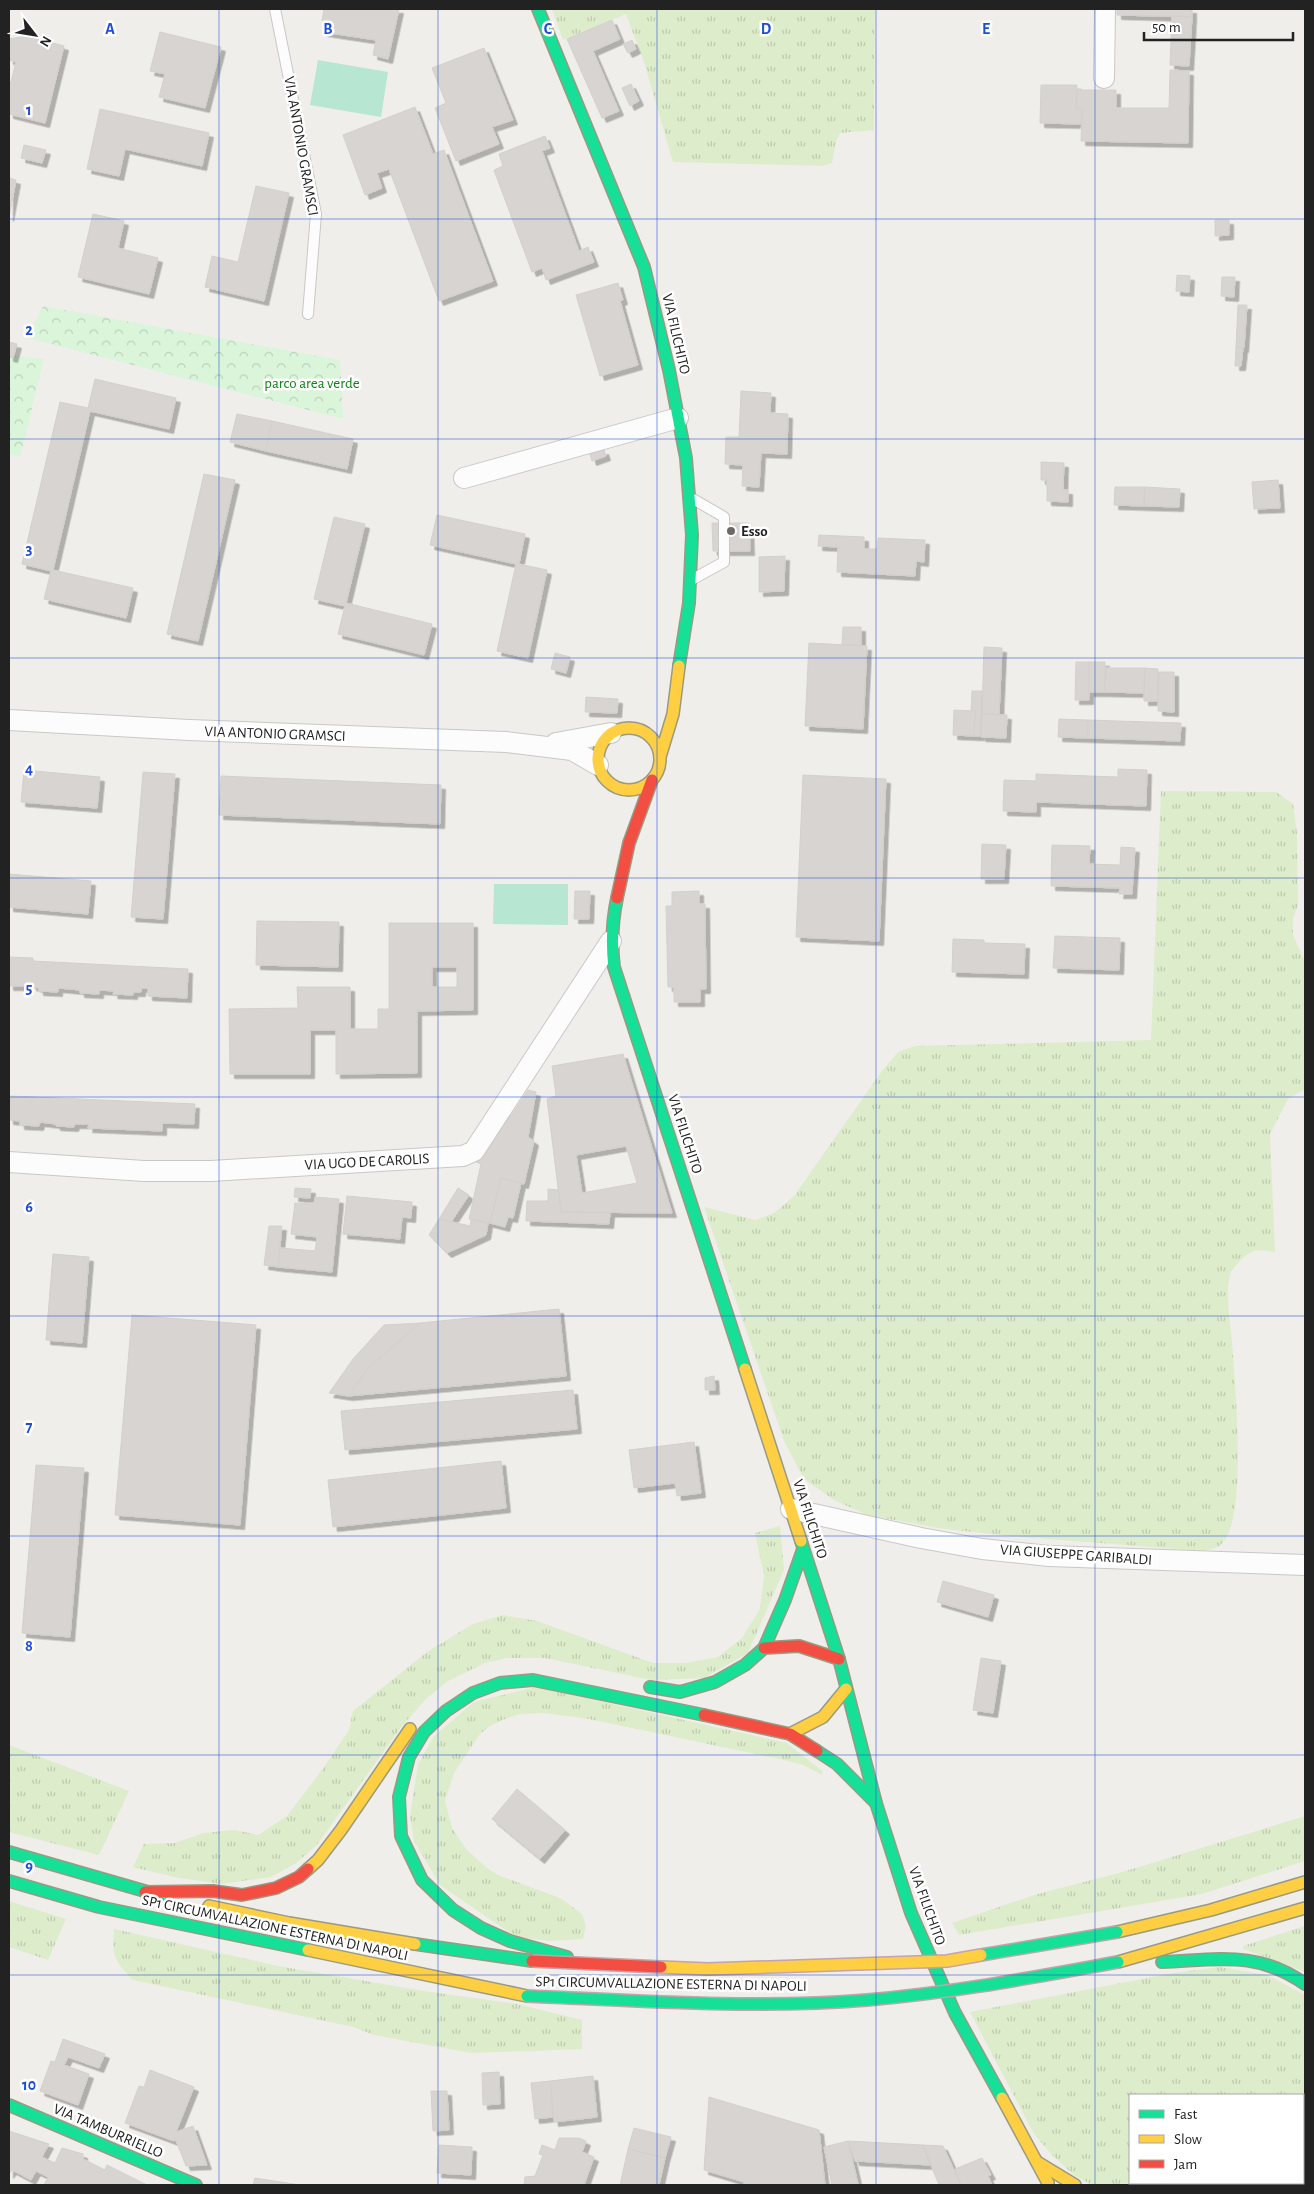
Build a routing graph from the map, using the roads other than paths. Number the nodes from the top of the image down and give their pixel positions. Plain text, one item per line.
1 (275, 9) edge
2 (538, 9) edge
3 (1105, 9) edge
4 (1104, 78) dead end
5 (308, 314) dead end
6 (678, 418) junction
7 (464, 478) dead end
8 (689, 497) junction
9 (690, 580) junction
10 (676, 685) junction
11 (663, 706) dead end
12 (653, 718) dead end
13 (9, 720) edge
14 (638, 730) junction
15 (611, 734) junction
16 (542, 745) junction
17 (660, 756) junction
18 (598, 765) junction
19 (652, 780) junction
20 (612, 787) junction
21 (618, 800) dead end
22 (624, 814) dead end
23 (629, 843) junction
24 (611, 941) junction
25 (9, 1162) edge
26 (791, 1510) junction
27 (804, 1549) junction
28 (1305, 1565) edge
29 (764, 1648) junction
30 (839, 1659) junction
31 (638, 1686) dead end
32 (846, 1689) junction
33 (417, 1720) dead end
34 (790, 1734) junction
35 (876, 1802) junction
36 (9, 1852) edge
37 (9, 1881) edge
38 (1305, 1882) edge
39 (145, 1892) junction
40 (1305, 1908) edge
41 (1118, 1962) junction
42 (607, 1966) junction
43 (1305, 1984) edge
44 (9, 2105) edge
45 (1037, 2162) junction
46 (196, 2185) edge
47 (1049, 2185) edge
48 (1075, 2185) edge

1 - 5 lane, VIA ANTONIO GRAMSCI
2 - 6 main road, VIA FILICHITO
3 - 4 street
6 - 7 street
6 - 8 main road, VIA FILICHITO
8 - 9 main road, VIA FILICHITO
8 - 9 lane
9 - 10 main road, VIA FILICHITO
10 - 11 main road, VIA FILICHITO
10 - 17 main road, VIA FILICHITO
12 - 14 main road
13 - 16 street, VIA ANTONIO GRAMSCI
14 - 15 main road
14 - 17 main road
15 - 16 street, VIA ANTONIO GRAMSCI
15 - 18 main road
16 - 18 street, VIA ANTONIO GRAMSCI
17 - 19 main road
18 - 20 main road
19 - 20 main road
19 - 23 main road, VIA FILICHITO
20 - 21 main road
22 - 23 main road, VIA FILICHITO
23 - 24 main road, VIA FILICHITO
24 - 25 street, VIA UGO DE CAROLIS
24 - 26 main road, VIA FILICHITO
26 - 27 main road, VIA FILICHITO
26 - 28 street, VIA GIUSEPPE GARIBALDI
27 - 29 main road
27 - 30 main road, VIA FILICHITO
29 - 30 main road
29 - 31 main road
30 - 32 main road, VIA FILICHITO
32 - 34 main road
32 - 35 main road, VIA FILICHITO
33 - 39 main road
34 - 35 main road
34 - 42 main road, bridge
35 - 45 main road, VIA FILICHITO
36 - 39 main road, SP1 CIRCUMVALLAZIONE ESTERNA DI NAPOLI
37 - 41 main road, SP1 CIRCUMVALLAZIONE ESTERNA DI NAPOLI, bridge
38 - 42 main road, SP1 CIRCUMVALLAZIONE ESTERNA DI NAPOLI, bridge
39 - 42 main road, SP1 CIRCUMVALLAZIONE ESTERNA DI NAPOLI, bridge
40 - 41 main road, SP1 CIRCUMVALLAZIONE ESTERNA DI NAPOLI
41 - 43 main road
44 - 46 main road, VIA TAMBURRIELLO
45 - 47 main road, VIA FILICHITO
45 - 48 main road

